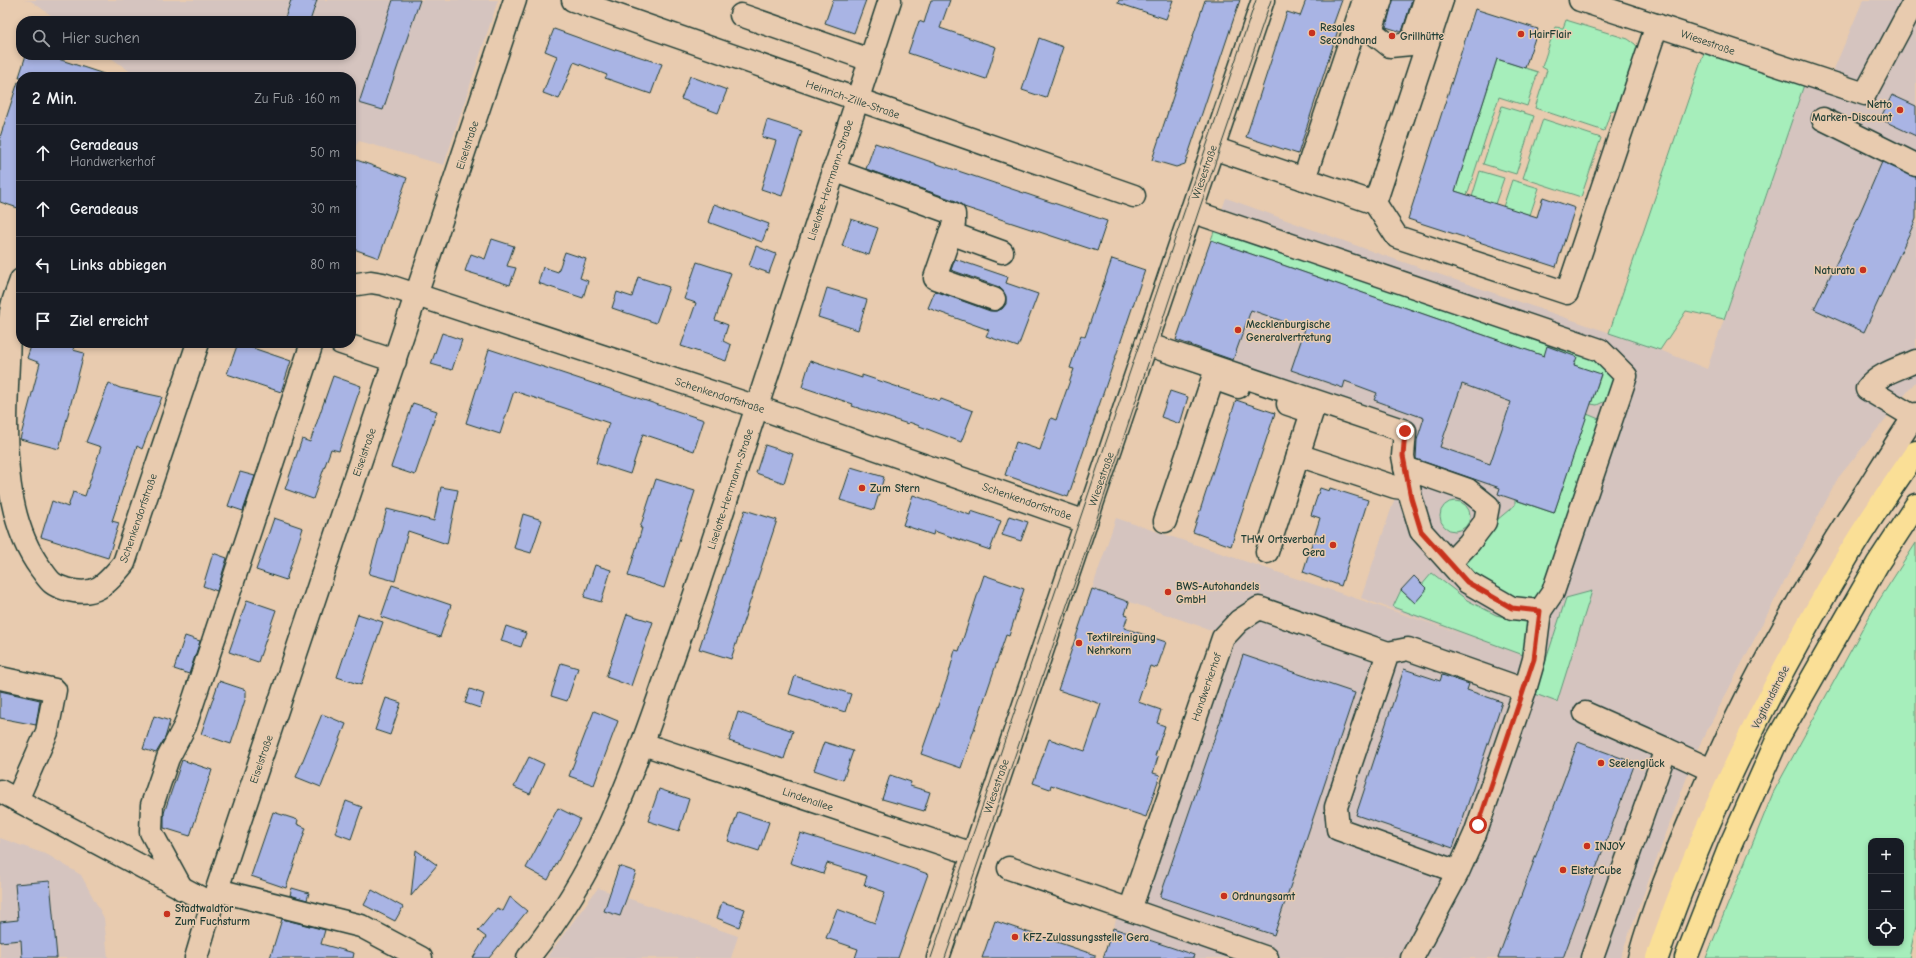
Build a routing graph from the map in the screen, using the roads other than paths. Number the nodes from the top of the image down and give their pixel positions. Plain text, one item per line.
1 (515, 0) edge
2 (573, 0) edge
3 (890, 0) edge
4 (1263, 0) edge
5 (1364, 0) edge
6 (1381, 0) edge
7 (1425, 0) edge
8 (1442, 0) edge
9 (1580, 0) edge
10 (1915, 0) edge
11 (741, 15) dead end
12 (1658, 25) junction
13 (870, 60) junction
14 (857, 100) junction
15 (1823, 119) dead end
16 (1213, 148) junction
17 (1916, 165) edge
18 (833, 170) junction
19 (1304, 179) junction
20 (1134, 196) dead end
21 (1375, 203) junction
22 (1191, 211) junction
23 (950, 233) junction
24 (1002, 252) dead end
25 (356, 284) edge
26 (16, 290) edge
27 (417, 295) junction
28 (994, 299) dead end
29 (5, 313) edge
30 (1146, 344) junction
31 (196, 348) edge
32 (310, 348) edge
33 (356, 348) edge
34 (395, 361) junction
35 (1916, 361) edge
36 (756, 407) junction
37 (1915, 416) edge
38 (1916, 452) edge
39 (1298, 455) junction
40 (1405, 468) junction
41 (1409, 489) junction
42 (1916, 505) edge
43 (1165, 521) dead end
44 (1086, 522) junction
45 (1267, 552) dead end
46 (1450, 563) junction
47 (1540, 611) junction
48 (1388, 653) junction
49 (0, 678) edge
50 (1525, 690) junction
51 (1585, 713) dead end
52 (643, 744) junction
53 (1666, 749) junction
54 (1711, 770) junction
55 (8, 796) edge
56 (973, 854) junction
57 (1009, 868) dead end
58 (1458, 872) junction
59 (182, 889) junction
60 (214, 897) junction
61 (1130, 910) junction
62 (196, 958) edge
63 (421, 958) edge
64 (528, 958) edge
65 (938, 958) edge
66 (1267, 958) edge
67 (1412, 958) edge
68 (1592, 958) edge
69 (1639, 958) edge
70 (1657, 958) edge
71 (1686, 958) edge

1 - 27 street, Eiselstraße
2 - 14 street, Heinrich-Zille-Straße
3 - 13 street, Liselotte-Herrmann-Straße
4 - 16 street, Wiesestraße
5 - 19 street
6 - 7 street
8 - 21 street
9 - 12 street, Wiesestraße
10 - 12 street, Wiesestraße
11 - 13 street
12 - 21 street
13 - 14 street, Liselotte-Herrmann-Straße
14 - 18 street, Liselotte-Herrmann-Straße
14 - 20 street, Heinrich-Zille-Straße
15 - 17 street
16 - 19 street
16 - 22 street, Wiesestraße
18 - 23 street
18 - 36 street, Liselotte-Herrmann-Straße
19 - 21 street
22 - 30 street, Wiesestraße
22 - 47 street
23 - 24 street
23 - 28 street
25 - 27 street, Schenkendorfstraße
26 - 29 street, Schenkendorfstraße
27 - 34 street, Eiselstraße
27 - 36 street, Schenkendorfstraße
29 - 31 street, Schenkendorfstraße
30 - 40 street
30 - 44 street, Wiesestraße
32 - 59 street
33 - 34 street
34 - 60 street, Eiselstraße
35 - 37 street
36 - 44 street, Schenkendorfstraße
36 - 52 street, Liselotte-Herrmann-Straße
37 - 54 street
38 - 70 main road, Vogtlandstraße
39 - 41 street
39 - 43 street
39 - 45 street
40 - 41 street
40 - 46 street
41 - 46 street
42 - 71 main road
44 - 56 street, Wiesestraße
46 - 47 street
47 - 50 street
48 - 50 street
48 - 58 street
48 - 61 street, Handwerkerhof
49 - 55 street
50 - 58 street
51 - 53 street
52 - 56 street, Lindenallee
52 - 64 street, Liselotte-Herrmann-Straße
53 - 54 street
53 - 68 street
54 - 69 street
55 - 59 street
56 - 65 street, Wiesestraße
57 - 61 street
58 - 67 street
59 - 60 street
60 - 62 street, Eiselstraße
60 - 63 street
61 - 66 street

